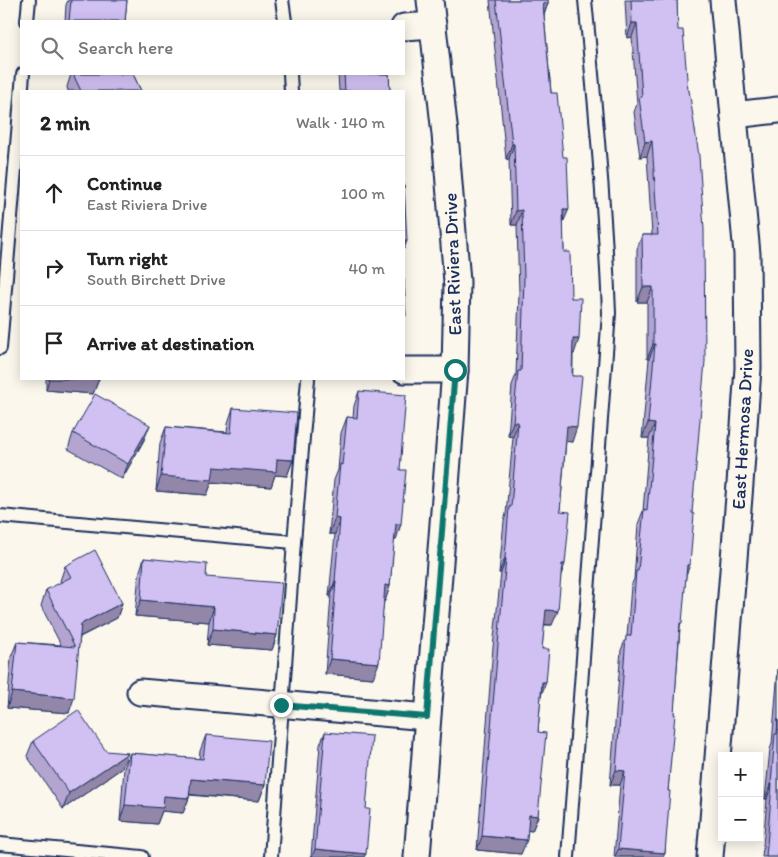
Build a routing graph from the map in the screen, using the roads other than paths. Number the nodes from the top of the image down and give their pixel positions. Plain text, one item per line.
1 (29, 0) edge
2 (282, 0) edge
3 (430, 0) edge
4 (585, 0) edge
5 (723, 0) edge
6 (27, 20) edge
7 (285, 20) edge
8 (432, 25) junction
9 (405, 28) edge
10 (23, 75) edge
11 (290, 75) edge
12 (22, 90) edge
13 (291, 90) edge
14 (778, 110) edge
15 (734, 115) junction
16 (20, 128) edge
17 (16, 199) edge
18 (0, 348) edge
19 (405, 370) edge
20 (455, 370) junction
21 (308, 380) edge
22 (0, 516) edge
23 (294, 542) junction
24 (140, 692) dead end
25 (281, 705) junction
26 (427, 717) junction
27 (0, 844) edge
28 (142, 857) edge
29 (271, 857) edge
30 (418, 857) edge
31 (568, 857) edge
32 (710, 857) edge

1 - 6 lane
2 - 7 lane
3 - 8 street, East Riviera Drive
4 - 31 lane
5 - 15 street, East Hermosa Drive
8 - 9 street
8 - 20 street, East Riviera Drive
10 - 12 lane
11 - 13 lane
14 - 15 street
15 - 32 street, East Hermosa Drive
16 - 17 lane
17 - 18 lane
19 - 20 street
20 - 26 street, East Riviera Drive
21 - 23 lane
22 - 23 lane
23 - 25 lane
24 - 25 street
25 - 26 street
25 - 29 lane
26 - 30 street, East Riviera Drive
27 - 28 lane

